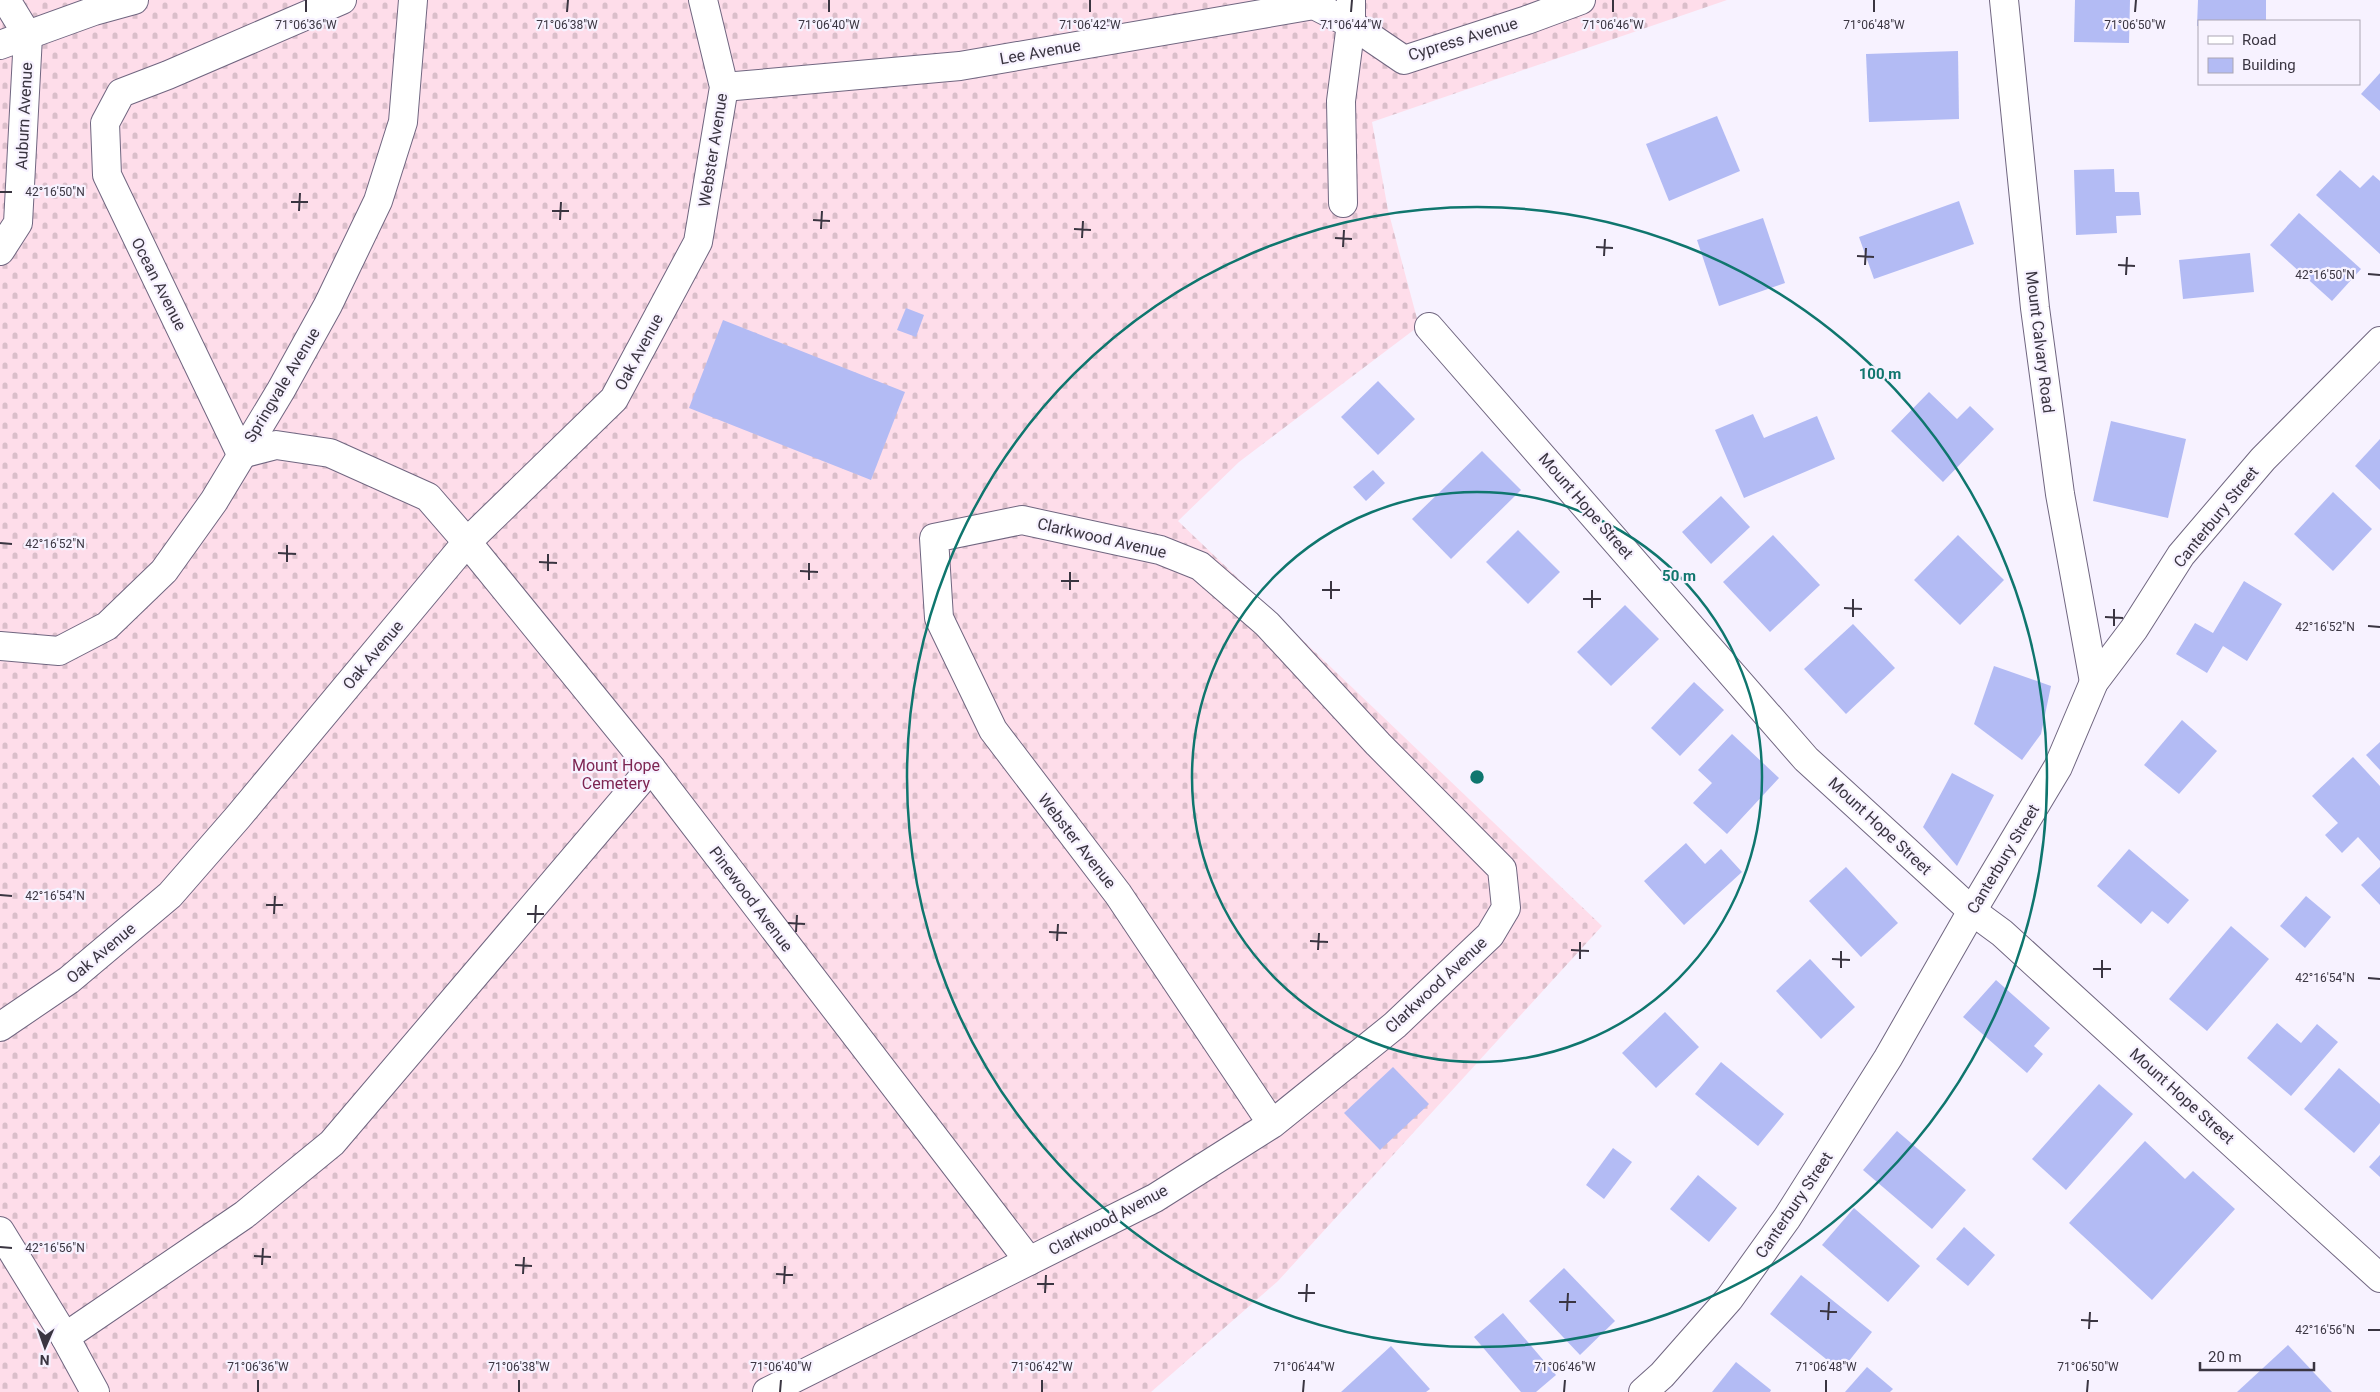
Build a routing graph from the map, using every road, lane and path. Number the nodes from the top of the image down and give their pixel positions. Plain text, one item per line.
1 (6, 0) edge
2 (134, 0) edge
3 (342, 0) edge
4 (412, 0) edge
5 (703, 0) edge
6 (1581, 0) edge
7 (2004, 0) edge
8 (1351, 12) edge
9 (28, 36) junction
10 (0, 45) edge
11 (724, 87) junction
12 (1343, 203) dead end
13 (698, 242) joint
14 (0, 251) edge
15 (1429, 327) dead end
16 (2380, 341) edge
17 (240, 454) junction
18 (934, 538) joint
19 (467, 542) junction
20 (0, 646) edge
21 (2094, 682) junction
22 (651, 768) junction
23 (1972, 911) junction
24 (0, 1027) edge
25 (1272, 1124) junction
26 (0, 1231) edge
27 (1029, 1261) junction
28 (2380, 1278) edge
29 (65, 1337) junction
30 (95, 1392) edge
31 (767, 1392) edge
32 (1643, 1392) edge

1 - 9 street
2 - 9 street
3 - 17 street, Ocean Avenue
4 - 17 street, Springvale Avenue
5 - 11 street, Webster Avenue
6 - 8 street, Cypress Avenue
7 - 21 street, Mount Calvary Road
8 - 11 street, Lee Avenue
8 - 12 street
9 - 10 street
9 - 14 street, Auburn Avenue
11 - 13 street, Webster Avenue
13 - 19 street, Oak Avenue
15 - 23 street, Mount Hope Street
16 - 21 street, Canterbury Street
17 - 19 street
17 - 20 street, Springvale Avenue
18 - 25 street, Webster Avenue
18 - 25 street, Clarkwood Avenue
19 - 22 street, Pinewood Avenue
19 - 24 street, Oak Avenue
21 - 23 street, Canterbury Street
22 - 27 street, Pinewood Avenue
22 - 29 street
23 - 28 street, Mount Hope Street
23 - 32 street, Canterbury Street
25 - 27 street, Clarkwood Avenue
26 - 29 street
27 - 31 street, Clarkwood Avenue
29 - 30 street

